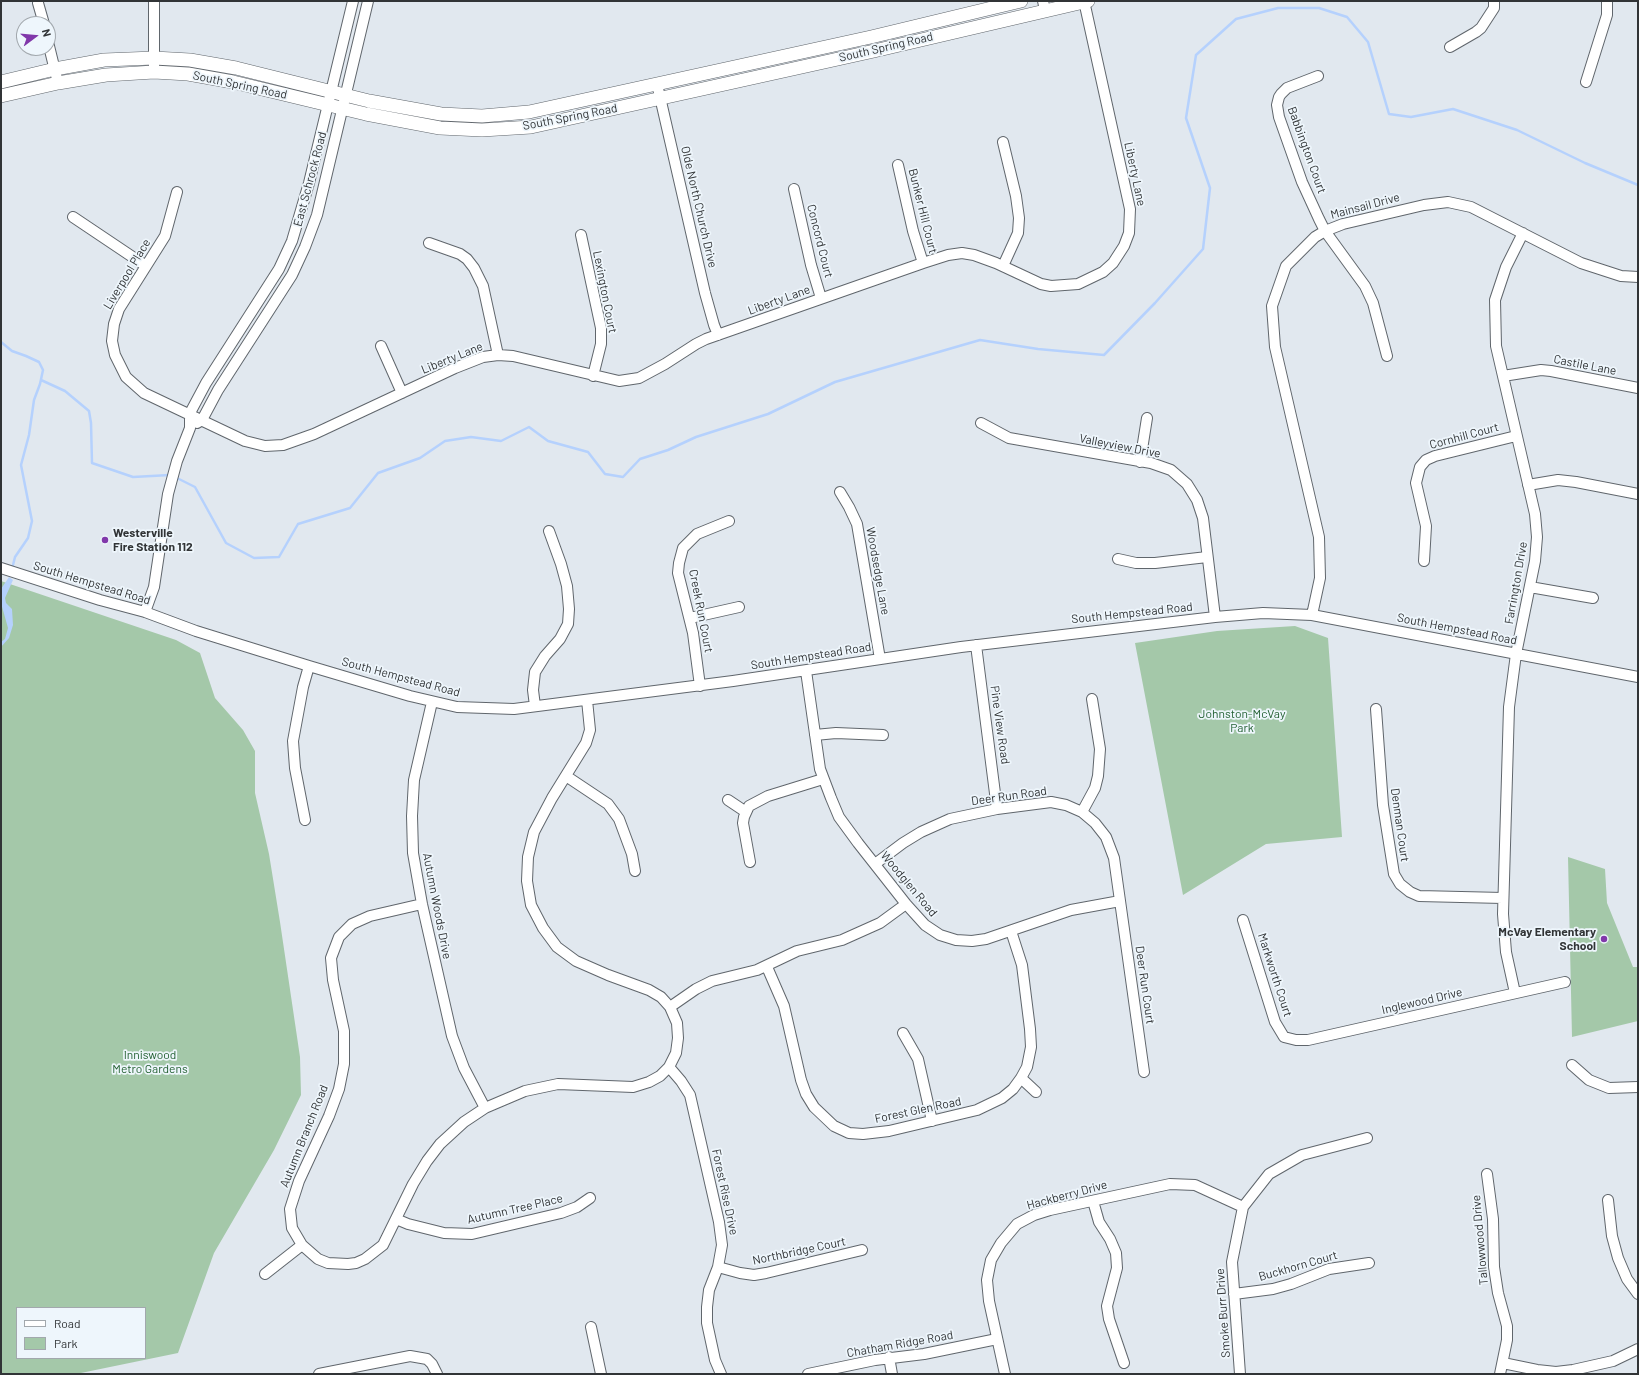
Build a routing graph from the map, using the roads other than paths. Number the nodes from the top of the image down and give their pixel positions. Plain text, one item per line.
1 (154, 1) edge
2 (353, 1) edge
3 (368, 1) edge
4 (1021, 1) edge
5 (1086, 1) edge
6 (1494, 1) edge
7 (1607, 1) edge
8 (38, 4) dead end
9 (1044, 5) edge
10 (42, 16) edge
11 (931, 22) junction
12 (934, 36) junction
13 (1450, 47) dead end
14 (52, 56) edge
15 (154, 58) junction
16 (55, 69) junction
17 (154, 72) junction
18 (1318, 76) dead end
19 (1, 82) edge
20 (1586, 82) dead end
21 (58, 83) junction
22 (658, 84) junction
23 (332, 92) junction
24 (346, 95) junction
25 (1, 96) edge
26 (661, 98) junction
27 (329, 106) junction
28 (342, 109) junction
29 (1003, 142) dead end
30 (898, 166) dead end
31 (794, 189) dead end
32 (177, 192) dead end
33 (73, 217) dead end
34 (1326, 231) junction
35 (1523, 233) junction
36 (581, 235) dead end
37 (429, 243) dead end
38 (922, 263) junction
39 (146, 266) junction
40 (1003, 266) junction
41 (1638, 277) edge
42 (821, 298) junction
43 (718, 335) junction
44 (381, 346) dead end
45 (498, 355) junction
46 (1387, 356) dead end
47 (594, 376) junction
48 (1503, 376) junction
49 (1638, 388) edge
50 (402, 393) junction
51 (190, 413) junction
52 (1147, 418) dead end
53 (202, 420) junction
54 (981, 423) dead end
55 (190, 428) junction
56 (1516, 436) junction
57 (1140, 462) junction
58 (1528, 485) junction
59 (840, 492) dead end
60 (1638, 494) edge
61 (729, 521) dead end
62 (549, 530) dead end
63 (1207, 557) junction
64 (1118, 559) dead end
65 (1424, 561) dead end
66 (3, 569) edge
67 (1530, 586) junction
68 (1593, 598) dead end
69 (739, 607) dead end
70 (145, 612) junction
71 (1312, 615) junction
72 (1215, 617) junction
73 (690, 618) junction
74 (976, 645) junction
75 (1516, 654) junction
76 (880, 659) junction
77 (309, 666) junction
78 (806, 670) junction
79 (1638, 678) edge
80 (700, 686) junction
81 (1092, 699) dead end
82 (588, 700) junction
83 (432, 702) junction
84 (535, 706) junction
85 (1376, 709) dead end
86 (815, 735) junction
87 (883, 736) dead end
88 (566, 776) junction
89 (823, 779) junction
90 (728, 800) dead end
91 (997, 809) junction
92 (746, 812) junction
93 (1082, 812) junction
94 (305, 820) dead end
95 (750, 862) dead end
96 (875, 864) junction
97 (635, 871) dead end
98 (1503, 898) junction
99 (1120, 901) junction
100 (422, 904) junction
101 (906, 904) junction
102 (1243, 920) dead end
103 (1011, 931) junction
104 (767, 967) junction
105 (1565, 982) dead end
106 (1515, 993) junction
107 (670, 1007) junction
108 (903, 1033) dead end
109 (1284, 1037) joint
110 (1572, 1065) dead end
111 (669, 1067) junction
112 (1144, 1072) dead end
113 (1021, 1078) junction
114 (1638, 1087) edge
115 (1036, 1092) dead end
116 (485, 1108) junction
117 (932, 1121) junction
118 (1367, 1138) dead end
119 (1487, 1174) dead end
120 (590, 1198) dead end
121 (1093, 1200) junction
122 (1608, 1200) dead end
123 (1243, 1207) junction
124 (396, 1219) junction
125 (302, 1245) junction
126 (862, 1250) dead end
127 (1368, 1263) dead end
128 (718, 1267) junction
129 (265, 1274) dead end
130 (1234, 1294) junction
131 (1638, 1294) edge
132 (591, 1327) dead end
133 (996, 1339) junction
134 (1638, 1350) edge
135 (889, 1358) junction
136 (1124, 1363) dead end
137 (1502, 1363) junction
138 (330, 1373) edge
139 (320, 1374) edge
140 (437, 1374) edge
141 (600, 1374) edge
142 (721, 1374) edge
143 (808, 1374) edge
144 (892, 1374) edge
145 (1005, 1374) edge
146 (1240, 1374) edge
147 (1500, 1374) edge

1 - 15 street
2 - 23 street, East Schrock Road
3 - 24 street, East Schrock Road
4 - 11 main road, South Spring Road
5 - 9 main road, South Spring Road
5 - 40 street, Liberty Lane
6 - 13 street
7 - 20 street
8 - 10 street
9 - 12 main road, South Spring Road
11 - 12 main road
11 - 22 main road, South Spring Road
12 - 26 main road, South Spring Road
14 - 16 street
15 - 16 main road, South Spring Road
15 - 17 street
15 - 23 main road, South Spring Road
16 - 19 main road, South Spring Road
16 - 21 street
17 - 21 main road, South Spring Road
17 - 27 main road, South Spring Road
18 - 34 street, Babbington Court
21 - 25 main road, South Spring Road
22 - 24 main road, South Spring Road
22 - 26 street, Olde North Church Drive
23 - 24 main road, South Spring Road
23 - 27 street, East Schrock Road
24 - 28 street, East Schrock Road
26 - 28 main road, South Spring Road
26 - 43 street, Olde North Church Drive
27 - 28 main road, South Spring Road
27 - 51 street, East Schrock Road
28 - 53 street, East Schrock Road
29 - 40 street
30 - 38 street, Bunker Hill Court
31 - 42 street, Concord Court
32 - 39 street, Liverpool Place
33 - 39 street
34 - 35 street, Mainsail Drive
34 - 46 street, Babbington Court
34 - 71 street, Mainsail Drive
35 - 41 street, Mainsail Drive
35 - 48 street, Farrington Drive
36 - 47 street, Lexington Court
37 - 45 street
38 - 40 street, Liberty Lane
38 - 42 street, Liberty Lane
39 - 51 street, Liverpool Place
42 - 43 street, Liberty Lane
43 - 47 street, Liberty Lane
44 - 50 street
45 - 47 street, Liberty Lane
45 - 50 street, Liberty Lane
48 - 49 street, Castile Lane
48 - 56 street, Farrington Drive
50 - 53 street, Liberty Lane
51 - 53 street, Liverpool Place
51 - 55 street, East Schrock Road
52 - 57 street
53 - 55 street, East Schrock Road
54 - 57 street, Valleyview Drive
55 - 70 street, East Schrock Road
56 - 58 street, Farrington Drive
56 - 65 street, Cornhill Court
57 - 63 street, Valleyview Drive
58 - 60 street
58 - 67 street, Farrington Drive
59 - 76 street, Woodsedge Lane
61 - 73 street, Creek Run Court
62 - 84 street
63 - 64 street
63 - 72 street, Valleyview Drive
66 - 70 street, South Hempstead Road
67 - 68 street
67 - 75 street, Farrington Drive
69 - 73 street
70 - 77 street, South Hempstead Road
71 - 72 street, South Hempstead Road
71 - 75 street, South Hempstead Road
72 - 74 street, South Hempstead Road
73 - 80 street, Creek Run Court
74 - 76 street, South Hempstead Road
74 - 91 street, Pine View Road
75 - 79 street, South Hempstead Road
75 - 98 street, Farrington Drive
76 - 78 street, South Hempstead Road
77 - 83 street, South Hempstead Road
77 - 94 street
78 - 80 street, South Hempstead Road
78 - 86 street, Woodglen Road
80 - 82 street, South Hempstead Road
81 - 93 street
82 - 84 street, South Hempstead Road
82 - 88 street
83 - 84 street, South Hempstead Road
83 - 100 street, Autumn Woods Drive
85 - 98 street, Denman Court
86 - 87 street
86 - 89 street, Woodglen Road
88 - 97 street
88 - 107 street
89 - 92 street
89 - 96 street, Woodglen Road
90 - 92 street
91 - 93 street, Deer Run Road
91 - 96 street, Deer Run Road
92 - 95 street
93 - 99 street, Deer Run Road
96 - 101 street, Woodglen Road
98 - 106 street, Farrington Drive
99 - 103 street, Woodglen Road
99 - 112 street, Deer Run Court
100 - 116 street, Autumn Woods Drive
100 - 125 street, Autumn Branch Road
101 - 103 street, Woodglen Road
101 - 104 street
102 - 109 street, Markworth Court
103 - 113 street, Forest Glen Road
104 - 107 street
104 - 117 street, Forest Glen Road
105 - 106 street, Inglewood Drive
106 - 109 street, Inglewood Drive
107 - 111 street
108 - 117 street
110 - 114 street
111 - 116 street, Autumn Branch Road
111 - 128 street, Forest Rise Drive
113 - 115 street
113 - 117 street, Forest Glen Road
116 - 124 street, Autumn Branch Road
118 - 123 street, Smoke Burr Drive
119 - 137 street, Tallowwood Drive
120 - 124 street, Autumn Tree Place
121 - 123 street, Hackberry Drive
121 - 133 street, Hackberry Drive
121 - 136 street
122 - 131 street
123 - 130 street, Smoke Burr Drive
124 - 125 street, Autumn Branch Road
125 - 129 street
126 - 128 street, Northbridge Court
127 - 130 street, Buckhorn Court
128 - 142 street, Forest Rise Drive
130 - 146 street, Smoke Burr Drive
132 - 141 street
133 - 135 street, Chatham Ridge Road
133 - 145 street, Hackberry Drive
134 - 137 street
135 - 143 street, Chatham Ridge Road
135 - 144 street
137 - 147 street, Tallowwood Drive
138 - 139 street
138 - 140 street

